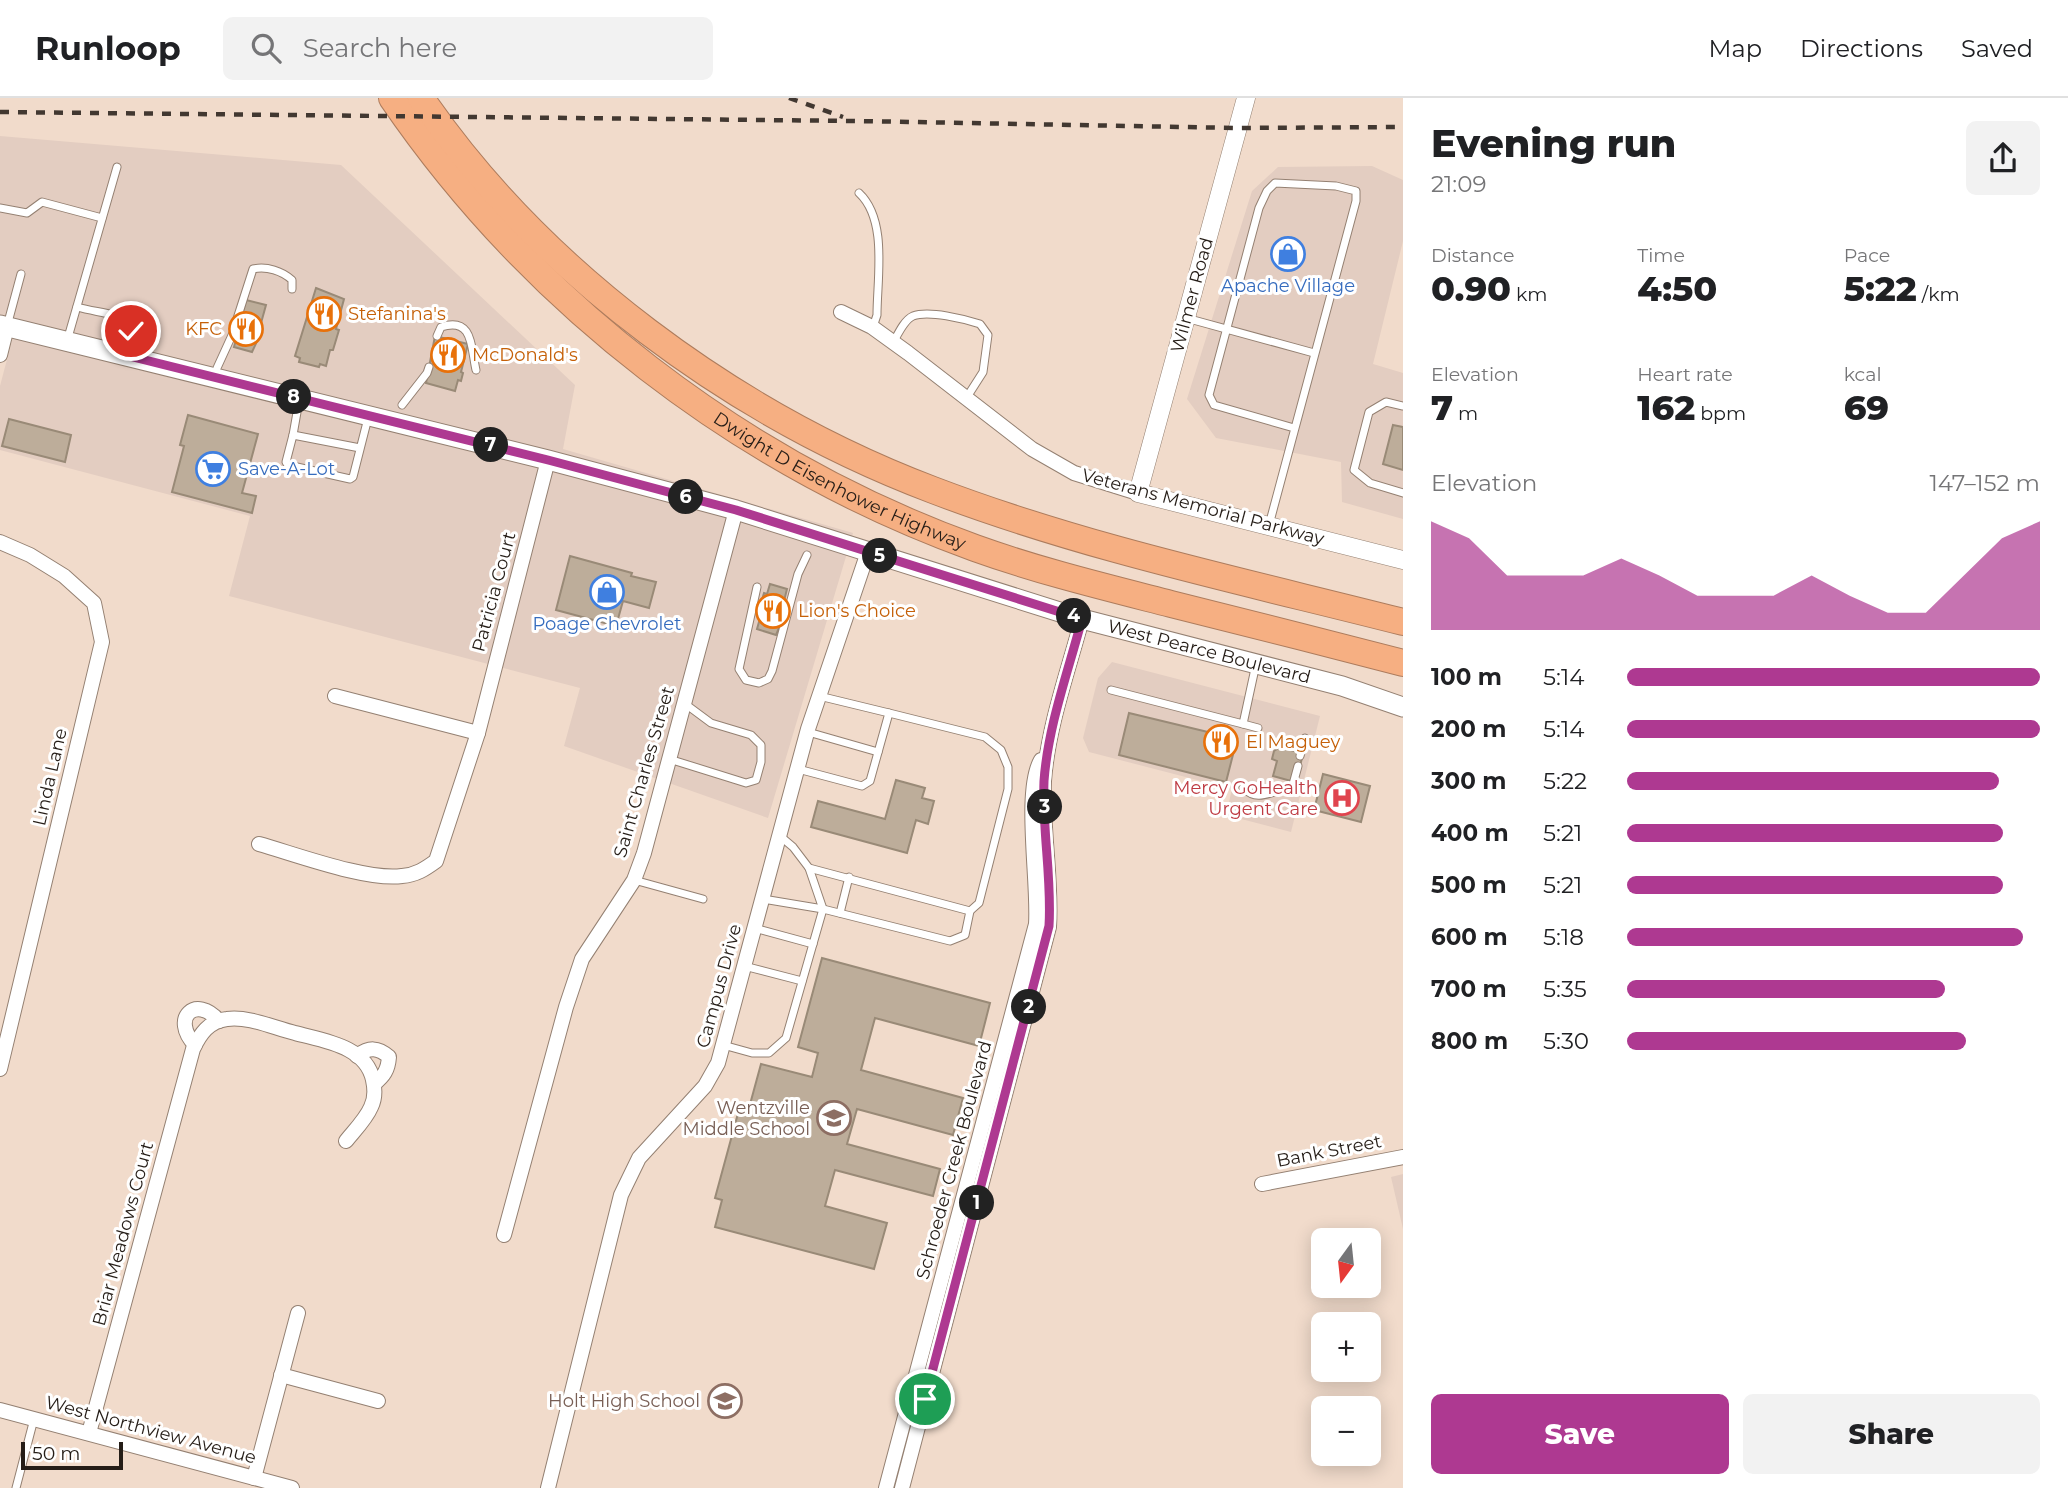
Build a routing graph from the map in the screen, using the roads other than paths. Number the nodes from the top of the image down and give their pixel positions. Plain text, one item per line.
1 (392, 98) edge
2 (421, 98) edge
3 (1246, 98) edge
4 (117, 167) dead end
5 (859, 193) dead end
6 (0, 208) edge
7 (102, 218) junction
8 (21, 274) dead end
9 (292, 289) dead end
10 (77, 307) junction
11 (841, 312) dead end
12 (1186, 318) junction
13 (236, 324) dead end
14 (4, 326) edge
15 (872, 327) junction
16 (1227, 329) junction
17 (233, 333) dead end
18 (437, 336) dead end
19 (67, 341) junction
20 (892, 342) junction
21 (1314, 354) junction
22 (0, 355) edge
23 (129, 356) junction
24 (429, 366) dead end
25 (217, 368) dead end
26 (476, 370) dead end
27 (967, 397) junction
28 (299, 398) junction
29 (402, 405) dead end
30 (1403, 406) edge
31 (368, 415) junction
32 (1294, 428) junction
33 (293, 435) junction
34 (360, 449) junction
35 (548, 460) junction
36 (1138, 493) junction
37 (1403, 493) edge
38 (736, 510) junction
39 (1269, 526) junction
40 (0, 542) edge
41 (868, 552) junction
42 (807, 555) dead end
43 (1403, 560) edge
44 (757, 587) dead end
45 (1082, 619) junction
46 (1403, 622) edge
47 (1403, 663) edge
48 (1256, 664) junction
49 (1111, 690) dead end
50 (335, 696) dead end
51 (819, 696) junction
52 (684, 703) junction
53 (1403, 707) edge
54 (889, 713) junction
55 (1243, 724) junction
56 (1258, 728) dead end
57 (807, 732) junction
58 (478, 733) junction
59 (1305, 738) dead end
60 (878, 752) junction
61 (1300, 756) dead end
62 (669, 759) junction
63 (1298, 766) dead end
64 (797, 769) junction
65 (1243, 788) dead end
66 (779, 835) junction
67 (1040, 839) junction
68 (258, 844) dead end
69 (809, 868) junction
70 (849, 877) junction
71 (634, 880) junction
72 (703, 899) dead end
73 (762, 899) junction
74 (823, 909) junction
75 (970, 911) junction
76 (840, 913) junction
77 (754, 928) junction
78 (813, 944) junction
79 (744, 966) junction
80 (802, 981) junction
81 (219, 1021) junction
82 (195, 1045) junction
83 (723, 1045) junction
84 (357, 1056) junction
85 (0, 1069) edge
86 (374, 1084) junction
87 (346, 1141) dead end
88 (1403, 1157) edge
89 (1262, 1184) dead end
90 (504, 1235) dead end
91 (298, 1313) dead end
92 (281, 1376) junction
93 (378, 1401) dead end
94 (0, 1410) edge
95 (34, 1419) junction
96 (89, 1433) junction
97 (254, 1478) junction
98 (16, 1488) edge
99 (292, 1488) edge
100 (548, 1488) edge
101 (886, 1488) edge
102 (902, 1488) edge

1 - 47 highway, Dwight D Eisenhower Highway
2 - 46 highway, Dwight D Eisenhower Highway
3 - 12 street, Wilmer Road
4 - 7 lane
5 - 15 lane
6 - 7 lane
7 - 10 lane
8 - 14 lane
9 - 13 lane
10 - 19 lane
10 - 23 lane
11 - 15 street, Veterans Memorial Parkway
12 - 16 lane
12 - 36 street, Wilmer Road
14 - 19 main road, West Pearce Boulevard
14 - 22 street
15 - 20 street, Veterans Memorial Parkway
16 - 21 lane
16 - 21 lane
16 - 32 lane
17 - 25 lane
18 - 26 lane
19 - 23 main road, West Pearce Boulevard
20 - 27 street, Veterans Memorial Parkway
20 - 27 lane
21 - 32 lane
23 - 28 main road, West Pearce Boulevard
24 - 29 lane
27 - 36 street, Veterans Memorial Parkway
28 - 31 main road, West Pearce Boulevard
28 - 33 lane
30 - 37 lane
31 - 34 lane
31 - 35 main road, West Pearce Boulevard
32 - 39 lane
33 - 34 lane
33 - 34 lane
35 - 38 main road, West Pearce Boulevard
35 - 58 street, Patricia Court
36 - 39 street, Veterans Memorial Parkway
38 - 41 main road, West Pearce Boulevard
38 - 52 street, Saint Charles Street
39 - 43 street, Veterans Memorial Parkway
40 - 85 street, Linda Lane
41 - 45 main road, West Pearce Boulevard
41 - 51 street, Campus Drive
42 - 44 lane
45 - 48 main road, West Pearce Boulevard
45 - 67 street, Schroeder Creek Boulevard
48 - 53 main road, West Pearce Boulevard
48 - 55 lane
49 - 55 lane
50 - 58 street
51 - 54 lane
51 - 57 street, Campus Drive
52 - 62 street, Saint Charles Street
52 - 62 lane
54 - 60 lane
54 - 75 lane
55 - 56 lane
57 - 60 lane
57 - 64 street, Campus Drive
58 - 68 street, Patricia Court
59 - 61 lane
60 - 64 lane
62 - 71 street, Saint Charles Street
63 - 65 lane
64 - 66 street, Campus Drive
66 - 69 lane
66 - 73 street, Campus Drive
67 - 101 street, Schroeder Creek Boulevard
67 - 102 street, Schroeder Creek Boulevard
69 - 70 lane
69 - 74 lane
70 - 75 lane
70 - 76 lane
71 - 72 lane
71 - 90 street, Saint Charles Street
73 - 74 lane
73 - 77 street, Campus Drive
74 - 76 lane
74 - 78 lane
75 - 76 lane
77 - 78 lane
77 - 79 street, Campus Drive
78 - 80 lane
79 - 80 lane
79 - 83 street, Campus Drive
80 - 83 lane
81 - 82 street, Briar Meadows Court
81 - 82 street, Briar Meadows Court
81 - 84 street, Briar Meadows Court
82 - 96 street, Briar Meadows Court
83 - 100 street, Campus Drive
84 - 86 street
84 - 86 street, Briar Meadows Court
86 - 87 street, Briar Meadows Court
88 - 89 street, Bank Street
91 - 92 street
92 - 93 street
92 - 97 street
94 - 95 street, West Northview Avenue
95 - 96 street, West Northview Avenue
95 - 98 lane
96 - 97 street, West Northview Avenue
97 - 99 street, West Northview Avenue

